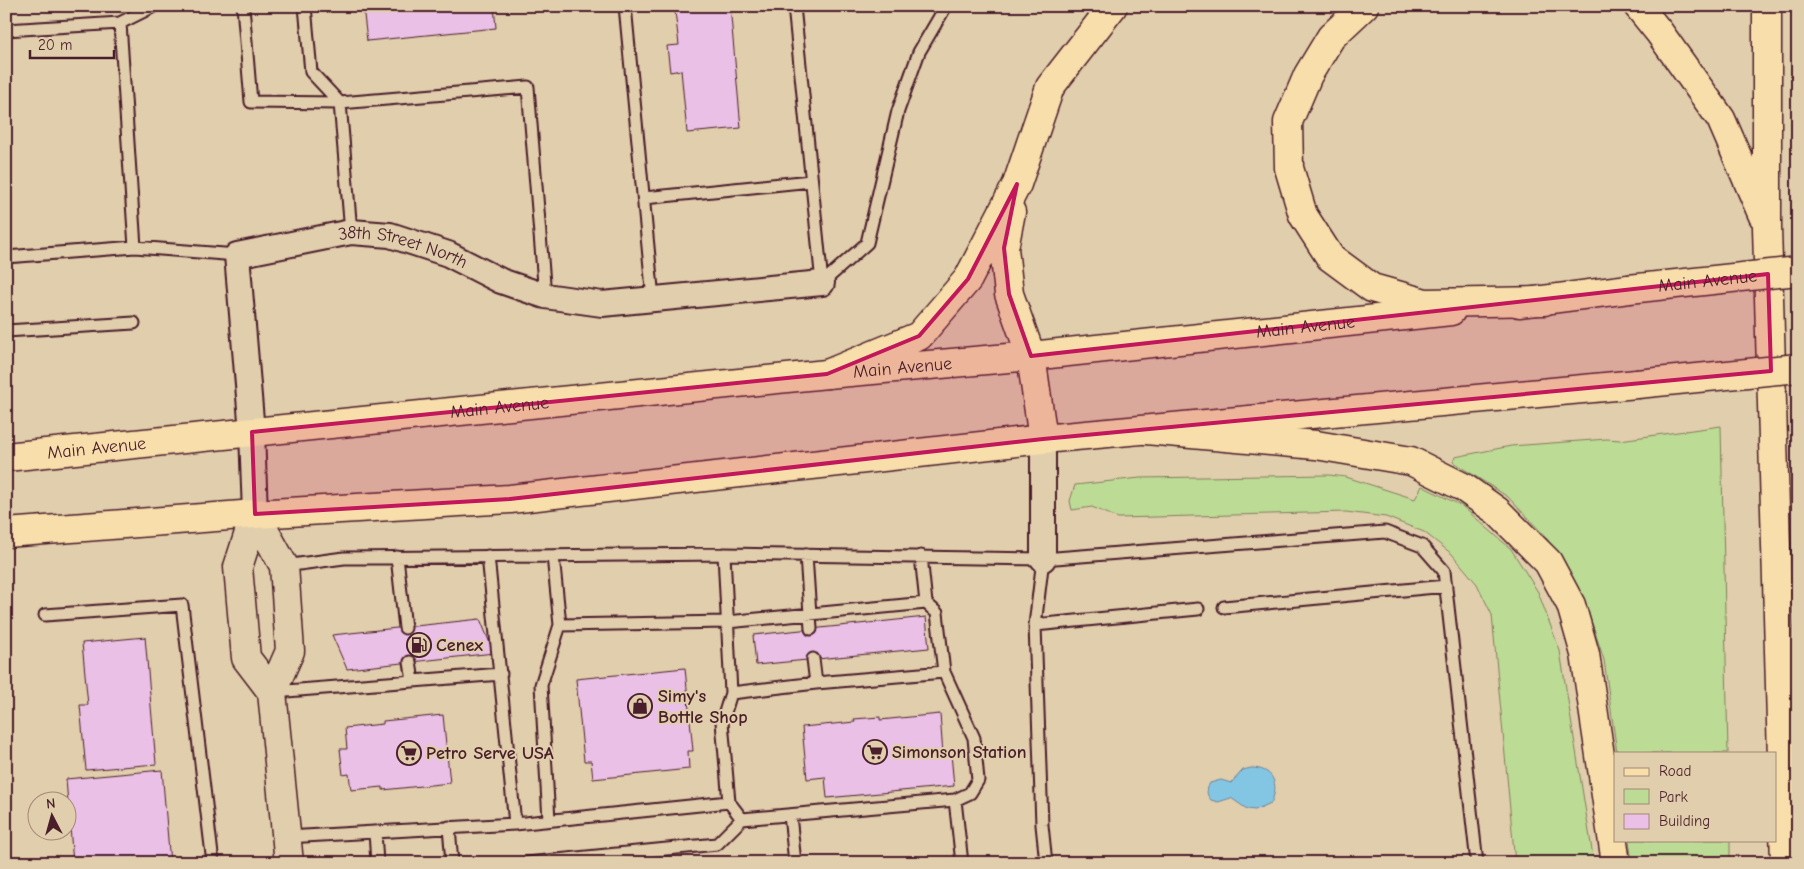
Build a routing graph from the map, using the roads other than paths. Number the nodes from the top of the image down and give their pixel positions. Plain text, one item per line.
1 (154, 6) edge
2 (243, 6) edge
3 (304, 6) edge
4 (625, 6) edge
5 (794, 6) edge
6 (946, 6) edge
7 (1113, 6) edge
8 (1364, 6) edge
9 (1638, 6) edge
10 (1767, 6) edge
11 (120, 23) junction
12 (6, 30) edge
13 (340, 103) junction
14 (811, 181) junction
15 (1017, 184) junction
16 (644, 198) junction
17 (1767, 227) junction
18 (351, 232) junction
19 (135, 247) junction
20 (237, 255) junction
21 (6, 257) edge
22 (1798, 271) edge
23 (822, 283) junction
24 (545, 296) junction
25 (653, 299) junction
26 (1544, 301) junction
27 (134, 323) dead end
28 (6, 331) edge
29 (1031, 356) junction
30 (1798, 368) edge
31 (826, 374) junction
32 (1146, 430) junction
33 (252, 432) junction
34 (1043, 438) junction
35 (6, 457) edge
36 (255, 514) junction
37 (6, 533) edge
38 (724, 554) junction
39 (806, 555) junction
40 (488, 556) junction
41 (553, 556) junction
42 (921, 556) junction
43 (397, 557) junction
44 (1043, 559) junction
45 (284, 566) junction
46 (1446, 586) junction
47 (926, 603) junction
48 (1224, 607) dead end
49 (1198, 609) dead end
50 (809, 614) junction
51 (45, 615) dead end
52 (727, 622) junction
53 (560, 625) junction
54 (1035, 625) junction
55 (405, 628) dead end
56 (811, 629) dead end
57 (813, 659) dead end
58 (410, 662) dead end
59 (944, 672) junction
60 (501, 674) junction
61 (413, 681) junction
62 (816, 684) junction
63 (272, 692) junction
64 (731, 693) junction
65 (955, 800) junction
66 (729, 802) junction
67 (790, 815) junction
68 (742, 819) junction
69 (549, 820) junction
70 (515, 824) junction
71 (448, 827) junction
72 (375, 832) junction
73 (288, 850) edge
74 (533, 862) edge
75 (213, 863) edge
76 (377, 863) edge
77 (452, 863) edge
78 (795, 863) edge
79 (962, 863) edge
80 (1046, 863) edge
81 (1477, 863) edge
82 (1616, 863) edge
83 (1785, 863) edge

1 - 11 lane
2 - 13 lane
3 - 13 lane
4 - 16 lane
5 - 14 lane
6 - 23 lane
7 - 15 main road
8 - 26 main road
9 - 17 main road
10 - 17 main road
11 - 12 lane
11 - 19 lane
13 - 18 lane
13 - 24 lane
14 - 16 lane
14 - 23 lane
15 - 29 main road
15 - 31 main road
16 - 25 lane
17 - 83 main road
18 - 20 street, 38th Street North
18 - 24 street, 38th Street North
19 - 20 lane
19 - 21 lane
20 - 33 street
22 - 26 main road, Main Avenue, bridge
23 - 25 street, 38th Street North
24 - 25 street, 38th Street North
26 - 29 main road, Main Avenue
27 - 28 lane
29 - 31 main road, Main Avenue
29 - 34 main road
30 - 32 main road, bridge
31 - 33 main road, Main Avenue
32 - 34 main road
32 - 82 main road
33 - 35 main road, Main Avenue
33 - 36 street
34 - 36 main road
34 - 44 street
36 - 37 main road
36 - 45 street
36 - 63 street
38 - 39 lane
38 - 41 lane
38 - 52 lane
39 - 42 lane
39 - 50 lane
40 - 41 lane
40 - 43 lane
40 - 60 lane
41 - 53 lane
42 - 44 lane
42 - 47 lane
43 - 45 lane
43 - 55 lane
44 - 46 lane
44 - 54 lane
45 - 63 street
46 - 48 lane
46 - 81 lane
47 - 50 lane
47 - 59 lane
49 - 54 lane
50 - 52 lane
50 - 56 lane
51 - 75 lane
52 - 53 lane
52 - 64 lane
53 - 69 lane
54 - 80 lane
57 - 62 lane
58 - 61 lane
59 - 62 lane
59 - 65 lane
60 - 61 lane
60 - 70 lane
61 - 63 lane
62 - 64 lane
63 - 73 street
64 - 66 lane
65 - 67 lane
65 - 79 lane
66 - 68 lane
66 - 69 lane
67 - 68 lane
67 - 78 lane
68 - 74 lane
69 - 70 lane
70 - 71 lane
71 - 72 lane
71 - 77 lane
72 - 73 lane
72 - 76 lane

